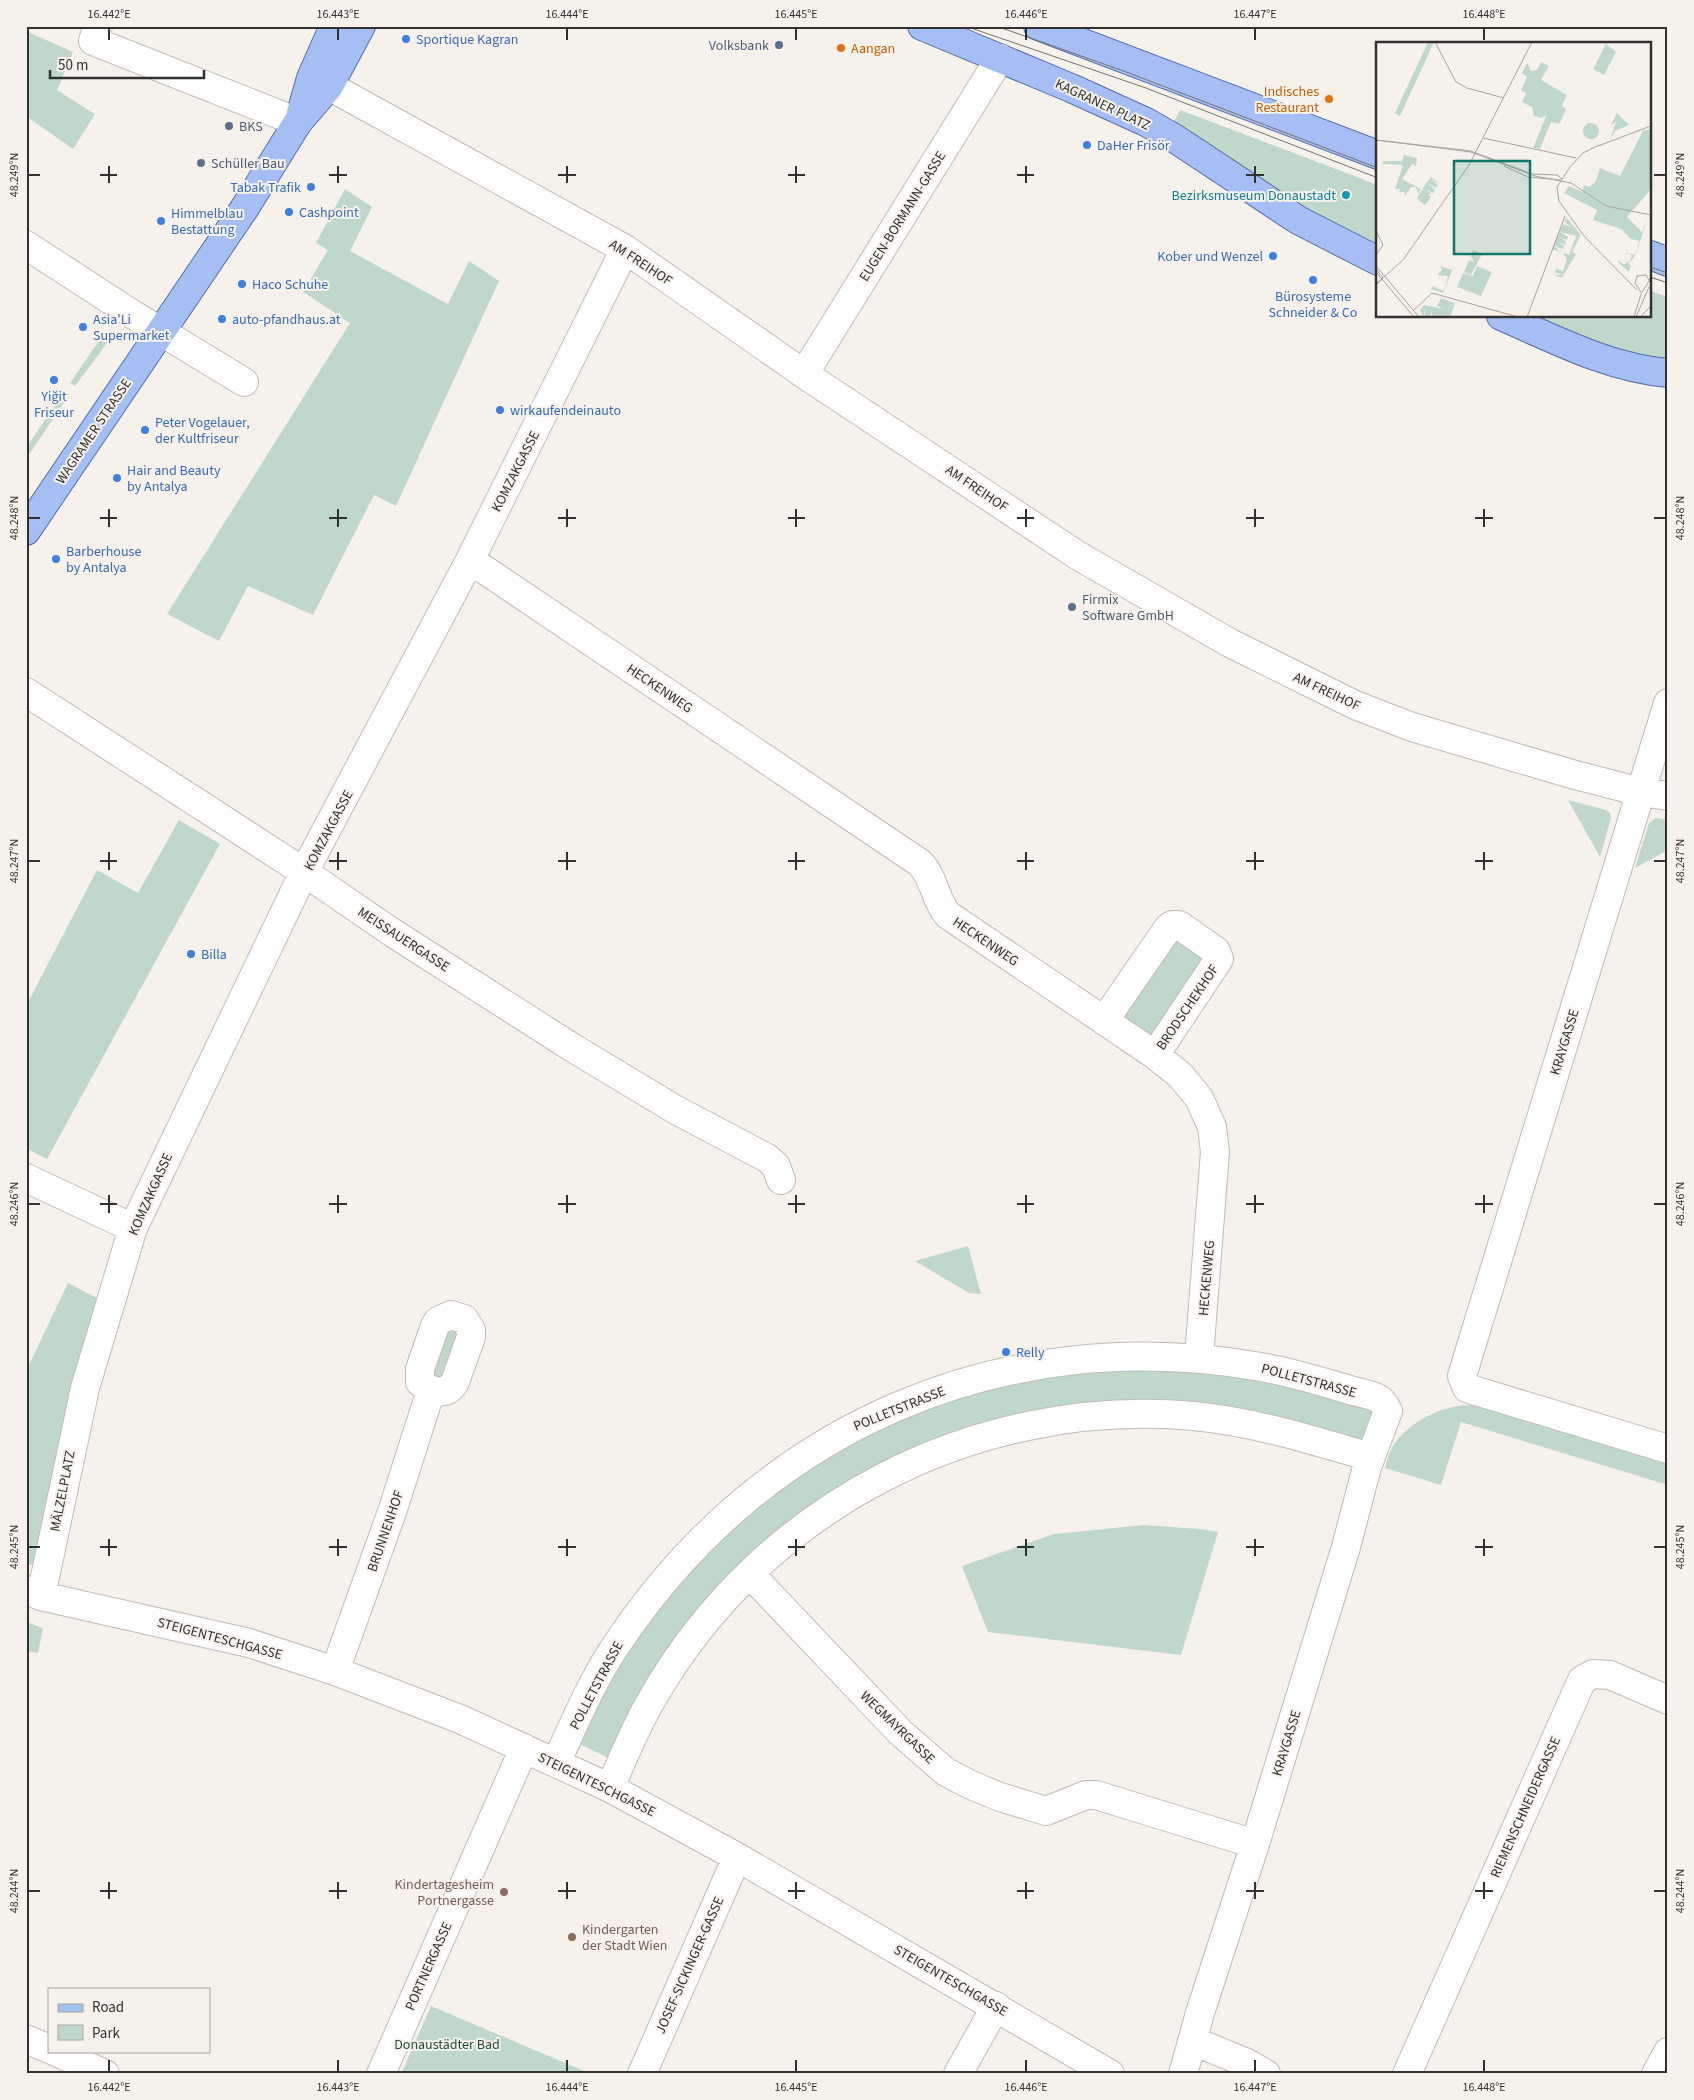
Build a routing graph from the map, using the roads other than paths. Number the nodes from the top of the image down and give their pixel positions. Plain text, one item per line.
1 (98, 26) edge
2 (334, 26) edge
3 (361, 26) edge
4 (922, 26) edge
5 (1038, 26) edge
6 (1000, 58) junction
7 (329, 86) junction
8 (298, 122) junction
9 (1376, 154) edge
10 (26, 245) edge
11 (625, 250) junction
12 (1652, 257) edge
13 (1376, 260) edge
14 (1668, 262) edge
15 (1505, 318) edge
16 (160, 331) junction
17 (1668, 373) edge
18 (804, 374) junction
19 (244, 382) dead end
20 (26, 531) edge
21 (470, 560) junction
22 (26, 692) edge
23 (1668, 703) edge
24 (1641, 792) junction
25 (1668, 796) edge
26 (304, 872) junction
27 (1104, 1021) junction
28 (1155, 1055) junction
29 (26, 1178) edge
30 (781, 1180) dead end
31 (133, 1228) junction
32 (1199, 1357) junction
33 (431, 1390) dead end
34 (1388, 1411) joint
35 (75, 1429) joint
36 (1668, 1449) edge
37 (1370, 1457) junction
38 (750, 1574) junction
39 (34, 1593) edge
40 (335, 1671) junction
41 (1668, 1700) edge
42 (524, 1748) junction
43 (556, 1763) junction
44 (610, 1788) junction
45 (1255, 1844) junction
46 (737, 1857) junction
47 (996, 2006) junction
48 (26, 2039) edge
49 (1193, 2041) junction
50 (48, 2049) edge
51 (56, 2052) edge
52 (1668, 2052) edge
53 (105, 2074) edge
54 (381, 2074) edge
55 (642, 2074) edge
56 (958, 2074) edge
57 (1110, 2074) edge
58 (1183, 2074) edge
59 (1266, 2074) edge
60 (1407, 2074) edge
61 (1656, 2074) edge

1 - 8 street
2 - 8 main road, WAGRAMER STRASSE
3 - 7 main road, WAGRAMER STRASSE
4 - 6 main road, KAGRANER PLATZ
5 - 9 main road
6 - 13 main road, KAGRANER PLATZ
6 - 18 street, EUGEN-BORMANN-GASSE
7 - 8 main road, WAGRAMER STRASSE
7 - 11 street, AM FREIHOF
8 - 16 main road, WAGRAMER STRASSE
10 - 16 street
11 - 18 street, AM FREIHOF
11 - 21 street, KOMZAKGASSE
12 - 14 main road
15 - 17 main road
16 - 19 street
16 - 20 main road, WAGRAMER STRASSE
18 - 24 street, AM FREIHOF
21 - 26 street, KOMZAKGASSE
21 - 27 street, HECKENWEG
22 - 26 street, MEISSAUERGASSE
23 - 24 street, KRAYGASSE
24 - 25 street, AM FREIHOF
24 - 36 street, KRAYGASSE
26 - 30 street, MEISSAUERGASSE
26 - 31 street, KOMZAKGASSE
27 - 28 street, HECKENWEG
27 - 28 street, BRODSCHEKHOF
28 - 32 street, HECKENWEG
29 - 31 street
31 - 35 street, KOMZAKGASSE
32 - 34 street, POLLETSTRASSE
32 - 43 street, POLLETSTRASSE
33 - 40 street, BRUNNENHOF
34 - 37 street, KRAYGASSE
35 - 39 street, MÄLZELPLATZ
37 - 38 street
37 - 45 street, KRAYGASSE
38 - 44 street
38 - 45 street, WEGMAYRGASSE
39 - 40 street, STEIGENTESCHGASSE
40 - 42 street, STEIGENTESCHGASSE
41 - 60 street, RIEMENSCHNEIDERGASSE
42 - 43 street, STEIGENTESCHGASSE
42 - 54 street, PORTNERGASSE
43 - 44 street, STEIGENTESCHGASSE
44 - 46 street, STEIGENTESCHGASSE
45 - 49 street, KRAYGASSE
46 - 47 street, STEIGENTESCHGASSE
46 - 55 street, JOSEF-SICKINGER-GASSE
47 - 56 street
47 - 57 street, STEIGENTESCHGASSE
48 - 50 street
49 - 58 street, KRAYGASSE
49 - 59 street
51 - 53 street
52 - 61 street

